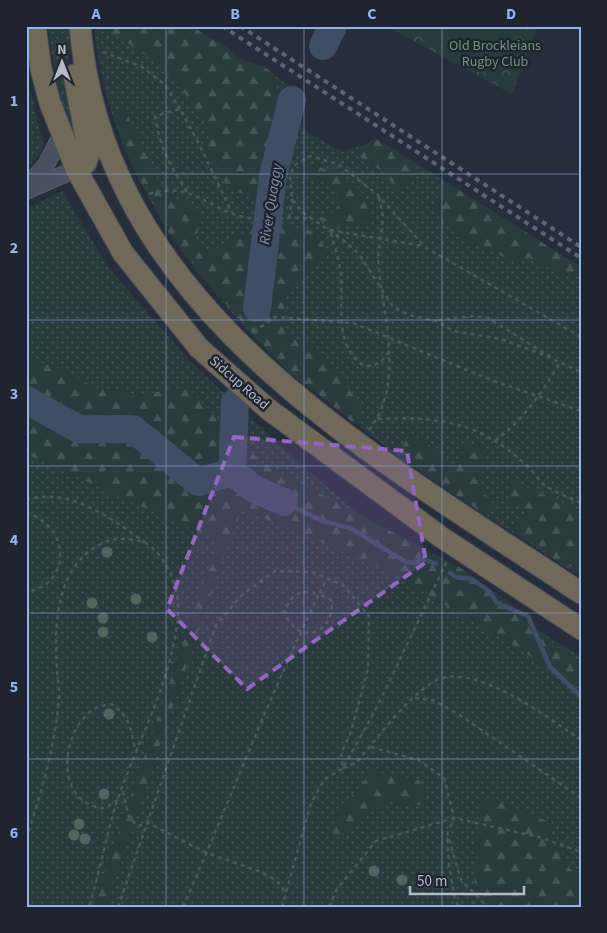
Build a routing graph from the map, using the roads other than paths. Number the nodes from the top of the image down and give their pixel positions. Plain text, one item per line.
1 (35, 26) edge
2 (81, 37) edge
3 (61, 136) junction
4 (76, 169) junction
5 (26, 187) edge
6 (26, 191) edge
7 (581, 594) edge
8 (581, 629) edge

1 - 3 highway, Sidcup Road
2 - 4 highway
2 - 7 highway, Sidcup Road
3 - 4 highway, Sidcup Road
3 - 5 street
4 - 6 street
4 - 8 highway, Sidcup Road

